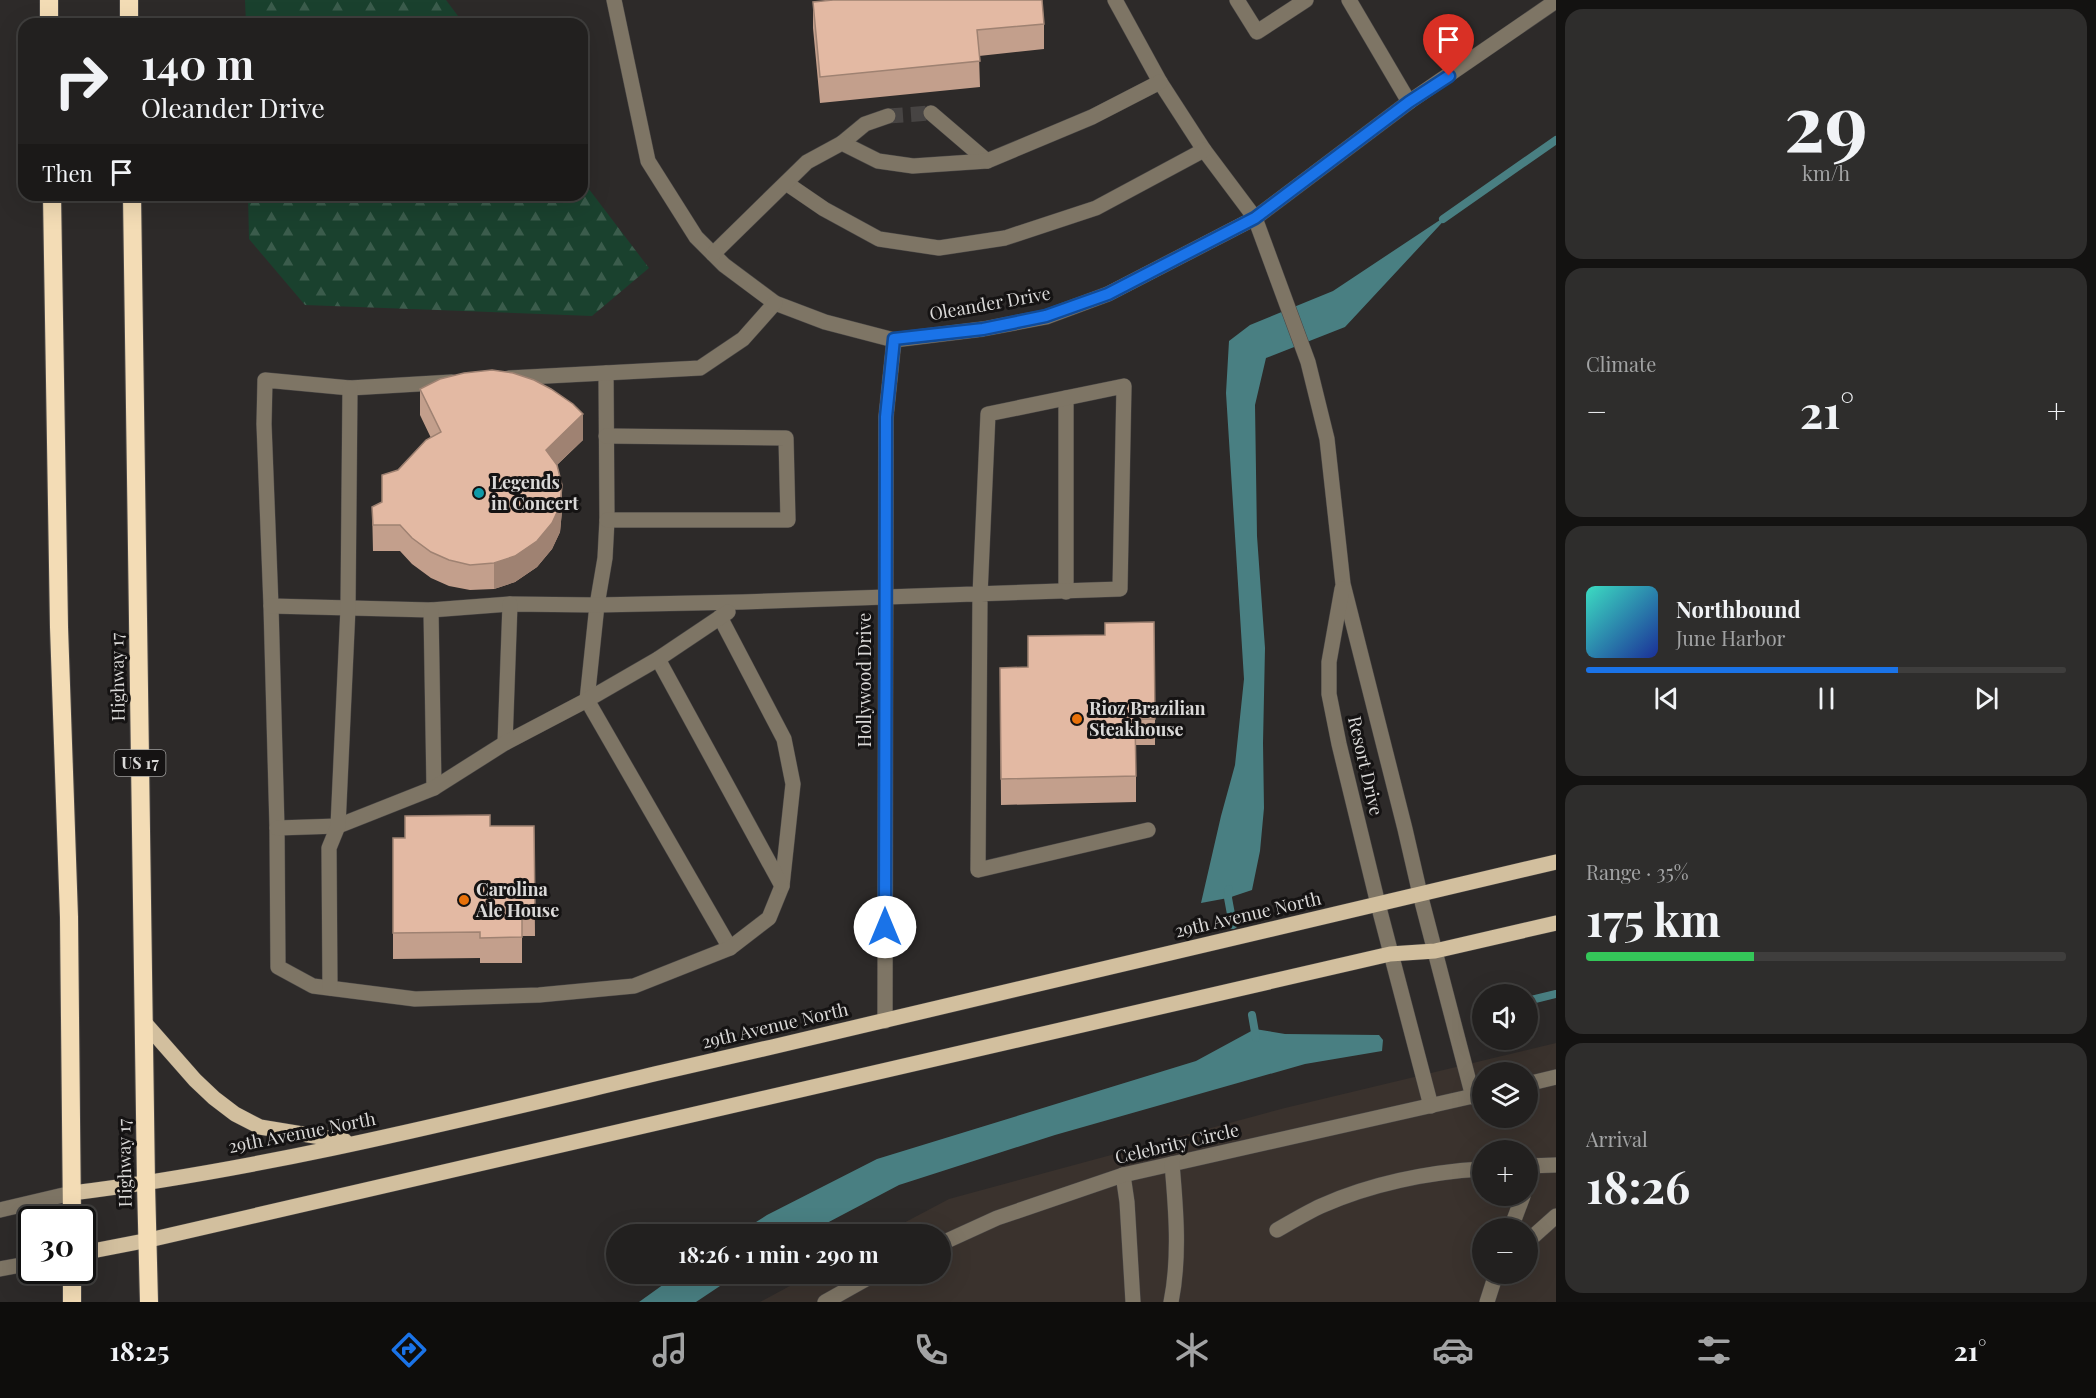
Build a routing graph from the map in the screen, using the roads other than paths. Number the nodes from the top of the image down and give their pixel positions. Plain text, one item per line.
1 (49, 0) edge
2 (129, 0) edge
3 (614, 0) edge
4 (1115, 0) edge
5 (1237, 0) edge
6 (1306, 0) edge
7 (1349, 0) edge
8 (1556, 1) edge
9 (49, 18) edge
10 (129, 18) edge
11 (1160, 82) junction
12 (1409, 102) junction
13 (931, 113) tunnel mouth
14 (888, 116) tunnel mouth
15 (842, 143) junction
16 (1204, 150) junction
17 (987, 160) junction
18 (786, 183) junction
19 (52, 201) edge
20 (132, 201) edge
21 (1255, 218) junction
22 (713, 254) junction
23 (775, 303) junction
24 (894, 339) junction
25 (606, 373) junction
26 (490, 380) edge
27 (467, 381) edge
28 (351, 388) junction
29 (1066, 398) junction
30 (606, 436) junction
31 (607, 519) junction
32 (1343, 584) junction
33 (1066, 592) junction
34 (980, 595) junction
35 (885, 596) junction
36 (742, 602) junction
37 (510, 604) junction
38 (597, 605) junction
39 (271, 606) junction
40 (348, 608) junction
41 (431, 610) junction
42 (720, 617) junction
43 (658, 659) junction
44 (587, 700) junction
45 (505, 743) junction
46 (434, 788) junction
47 (338, 826) junction
48 (277, 828) junction
49 (1148, 830) dead end
50 (1556, 862) edge
51 (782, 886) junction
52 (1420, 894) junction
53 (1378, 904) junction
54 (1556, 923) edge
55 (730, 948) junction
56 (1435, 951) junction
57 (1390, 954) junction
58 (330, 988) junction
59 (885, 1021) junction
60 (144, 1022) junction
61 (1556, 1077) edge
62 (1472, 1079) edge
63 (1538, 1081) edge
64 (1472, 1097) edge
65 (1431, 1106) junction
66 (357, 1143) junction
67 (1172, 1164) junction
68 (1556, 1165) edge
69 (1538, 1166) edge
70 (1472, 1169) edge
71 (1123, 1175) junction
72 (146, 1184) junction
73 (72, 1193) junction
74 (72, 1206) edge
75 (0, 1210) edge
76 (1556, 1216) edge
77 (1276, 1230) dead end
78 (1538, 1232) edge
79 (951, 1239) edge
80 (149, 1240) junction
81 (96, 1250) edge
82 (18, 1266) edge
83 (0, 1269) edge
84 (72, 1284) edge
85 (857, 1284) edge
86 (1493, 1284) edge
87 (72, 1302) edge
88 (149, 1302) edge
89 (825, 1302) edge
90 (1133, 1302) edge
91 (1171, 1302) edge
92 (1488, 1302) edge

1 - 9 highway
2 - 10 highway
3 - 22 street, Oleander Drive
4 - 11 street, Resort Drive
5 - 6 street
7 - 12 street
8 - 12 street, Oleander Drive
11 - 16 street, Resort Drive
11 - 17 street
12 - 21 street, Oleander Drive
13 - 17 street
14 - 15 street
15 - 17 street
15 - 18 street
16 - 18 street
16 - 21 street, Resort Drive
18 - 22 street
19 - 73 highway
20 - 60 highway, Highway 17 / US 17
21 - 24 street, Oleander Drive
21 - 32 street, Resort Drive
22 - 23 street, Oleander Drive
23 - 24 street, Oleander Drive
23 - 25 street
24 - 35 street, Hollywood Drive
25 - 26 street
25 - 30 street
27 - 28 street
28 - 39 street
28 - 40 street
29 - 33 street
29 - 33 street
29 - 34 street
30 - 31 street
30 - 31 street
31 - 38 street
32 - 52 street, Resort Drive
32 - 53 street, Resort Drive
33 - 34 street
34 - 35 street
34 - 49 street
35 - 36 street
35 - 59 street, Hollywood Drive
36 - 38 street
36 - 42 street
37 - 38 street
37 - 41 street
37 - 45 street
38 - 44 street
39 - 40 street
39 - 48 street
40 - 41 street
40 - 47 street
41 - 46 street
42 - 43 street
42 - 51 street
43 - 44 street
43 - 51 street
44 - 45 street
44 - 55 street
45 - 46 street
46 - 47 street
47 - 48 street
47 - 58 street
48 - 58 street
50 - 52 main road, 29th Avenue North
51 - 55 street
52 - 53 main road, 29th Avenue North
52 - 56 street, Resort Drive
53 - 57 street, Resort Drive
53 - 59 main road, 29th Avenue North
54 - 56 main road
55 - 58 street
56 - 57 main road
56 - 62 street, Celebrity Circle
57 - 65 street
57 - 80 main road
59 - 66 main road, 29th Avenue North
60 - 66 main road
60 - 72 highway, Highway 17 / US 17
61 - 63 street
64 - 65 street, Celebrity Circle
65 - 67 street, Celebrity Circle
66 - 72 main road, 29th Avenue North
67 - 71 street, Celebrity Circle
67 - 91 street
68 - 69 street
70 - 77 street
71 - 79 street, Celebrity Circle
71 - 90 street
72 - 73 main road, 29th Avenue North
72 - 80 highway, Highway 17 / US 17
73 - 74 highway
73 - 75 street, 29th Avenue North
76 - 78 street
80 - 81 main road
80 - 88 highway, Highway 17 / US 17
82 - 83 street
84 - 87 highway
85 - 89 street
86 - 92 street

